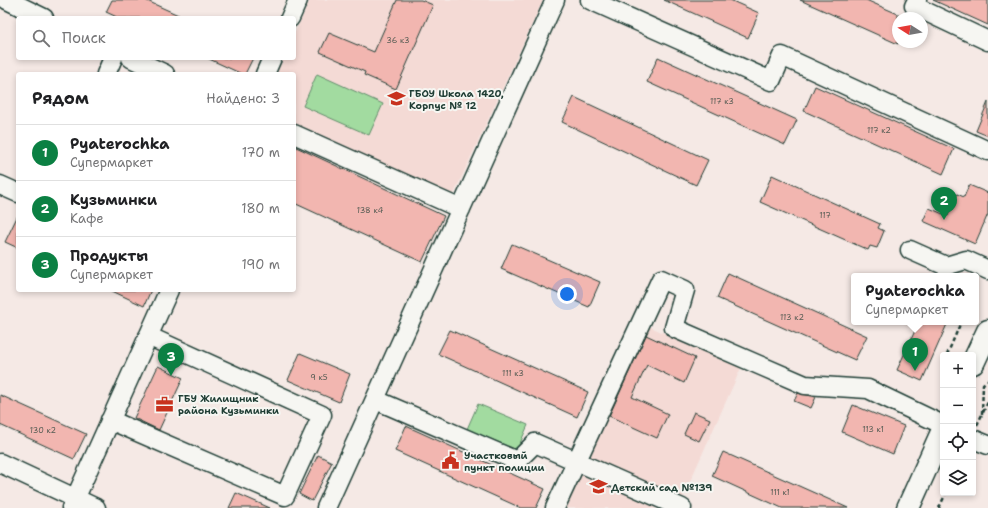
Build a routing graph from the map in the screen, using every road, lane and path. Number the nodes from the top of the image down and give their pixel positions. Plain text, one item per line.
1 (7, 0) edge
2 (298, 0) edge
3 (555, 0) edge
4 (590, 0) edge
5 (911, 2) edge
6 (38, 10) edge
7 (291, 16) edge
8 (988, 41) edge
9 (112, 60) edge
10 (135, 60) edge
11 (271, 60) edge
12 (107, 72) edge
13 (161, 72) edge
14 (266, 72) edge
15 (296, 135) edge
16 (988, 151) edge
17 (0, 185) edge
18 (16, 192) edge
19 (461, 209) junction
20 (910, 250) dead end
21 (988, 270) edge
22 (168, 292) edge
23 (960, 325) edge
24 (988, 331) edge
25 (148, 336) junction
26 (948, 352) edge
27 (976, 357) edge
28 (988, 380) edge
29 (376, 400) junction
30 (988, 402) edge
31 (982, 414) junction
32 (110, 420) junction
33 (941, 424) edge
34 (976, 430) edge
35 (976, 434) edge
36 (940, 437) edge
37 (988, 445) edge
38 (576, 460) junction
39 (0, 463) edge
40 (945, 496) edge
41 (73, 503) edge
42 (96, 508) edge
43 (326, 508) edge
44 (555, 508) edge
45 (682, 508) edge
46 (908, 508) edge
47 (939, 508) edge

1 - 6 lane
2 - 7 lane
3 - 19 lane
4 - 16 lane
5 - 8 lane
9 - 12 lane
10 - 13 lane
11 - 14 lane
15 - 19 lane
17 - 18 lane
19 - 29 lane
20 - 21 lane
22 - 25 lane
23 - 26 path
24 - 27 main road
25 - 32 lane
25 - 32 lane
28 - 31 path
29 - 38 lane
29 - 43 lane
30 - 31 path
31 - 34 path
32 - 41 lane
33 - 38 lane
35 - 37 lane
36 - 46 main road
38 - 44 lane
38 - 45 lane
39 - 41 lane
40 - 47 path
41 - 42 lane

